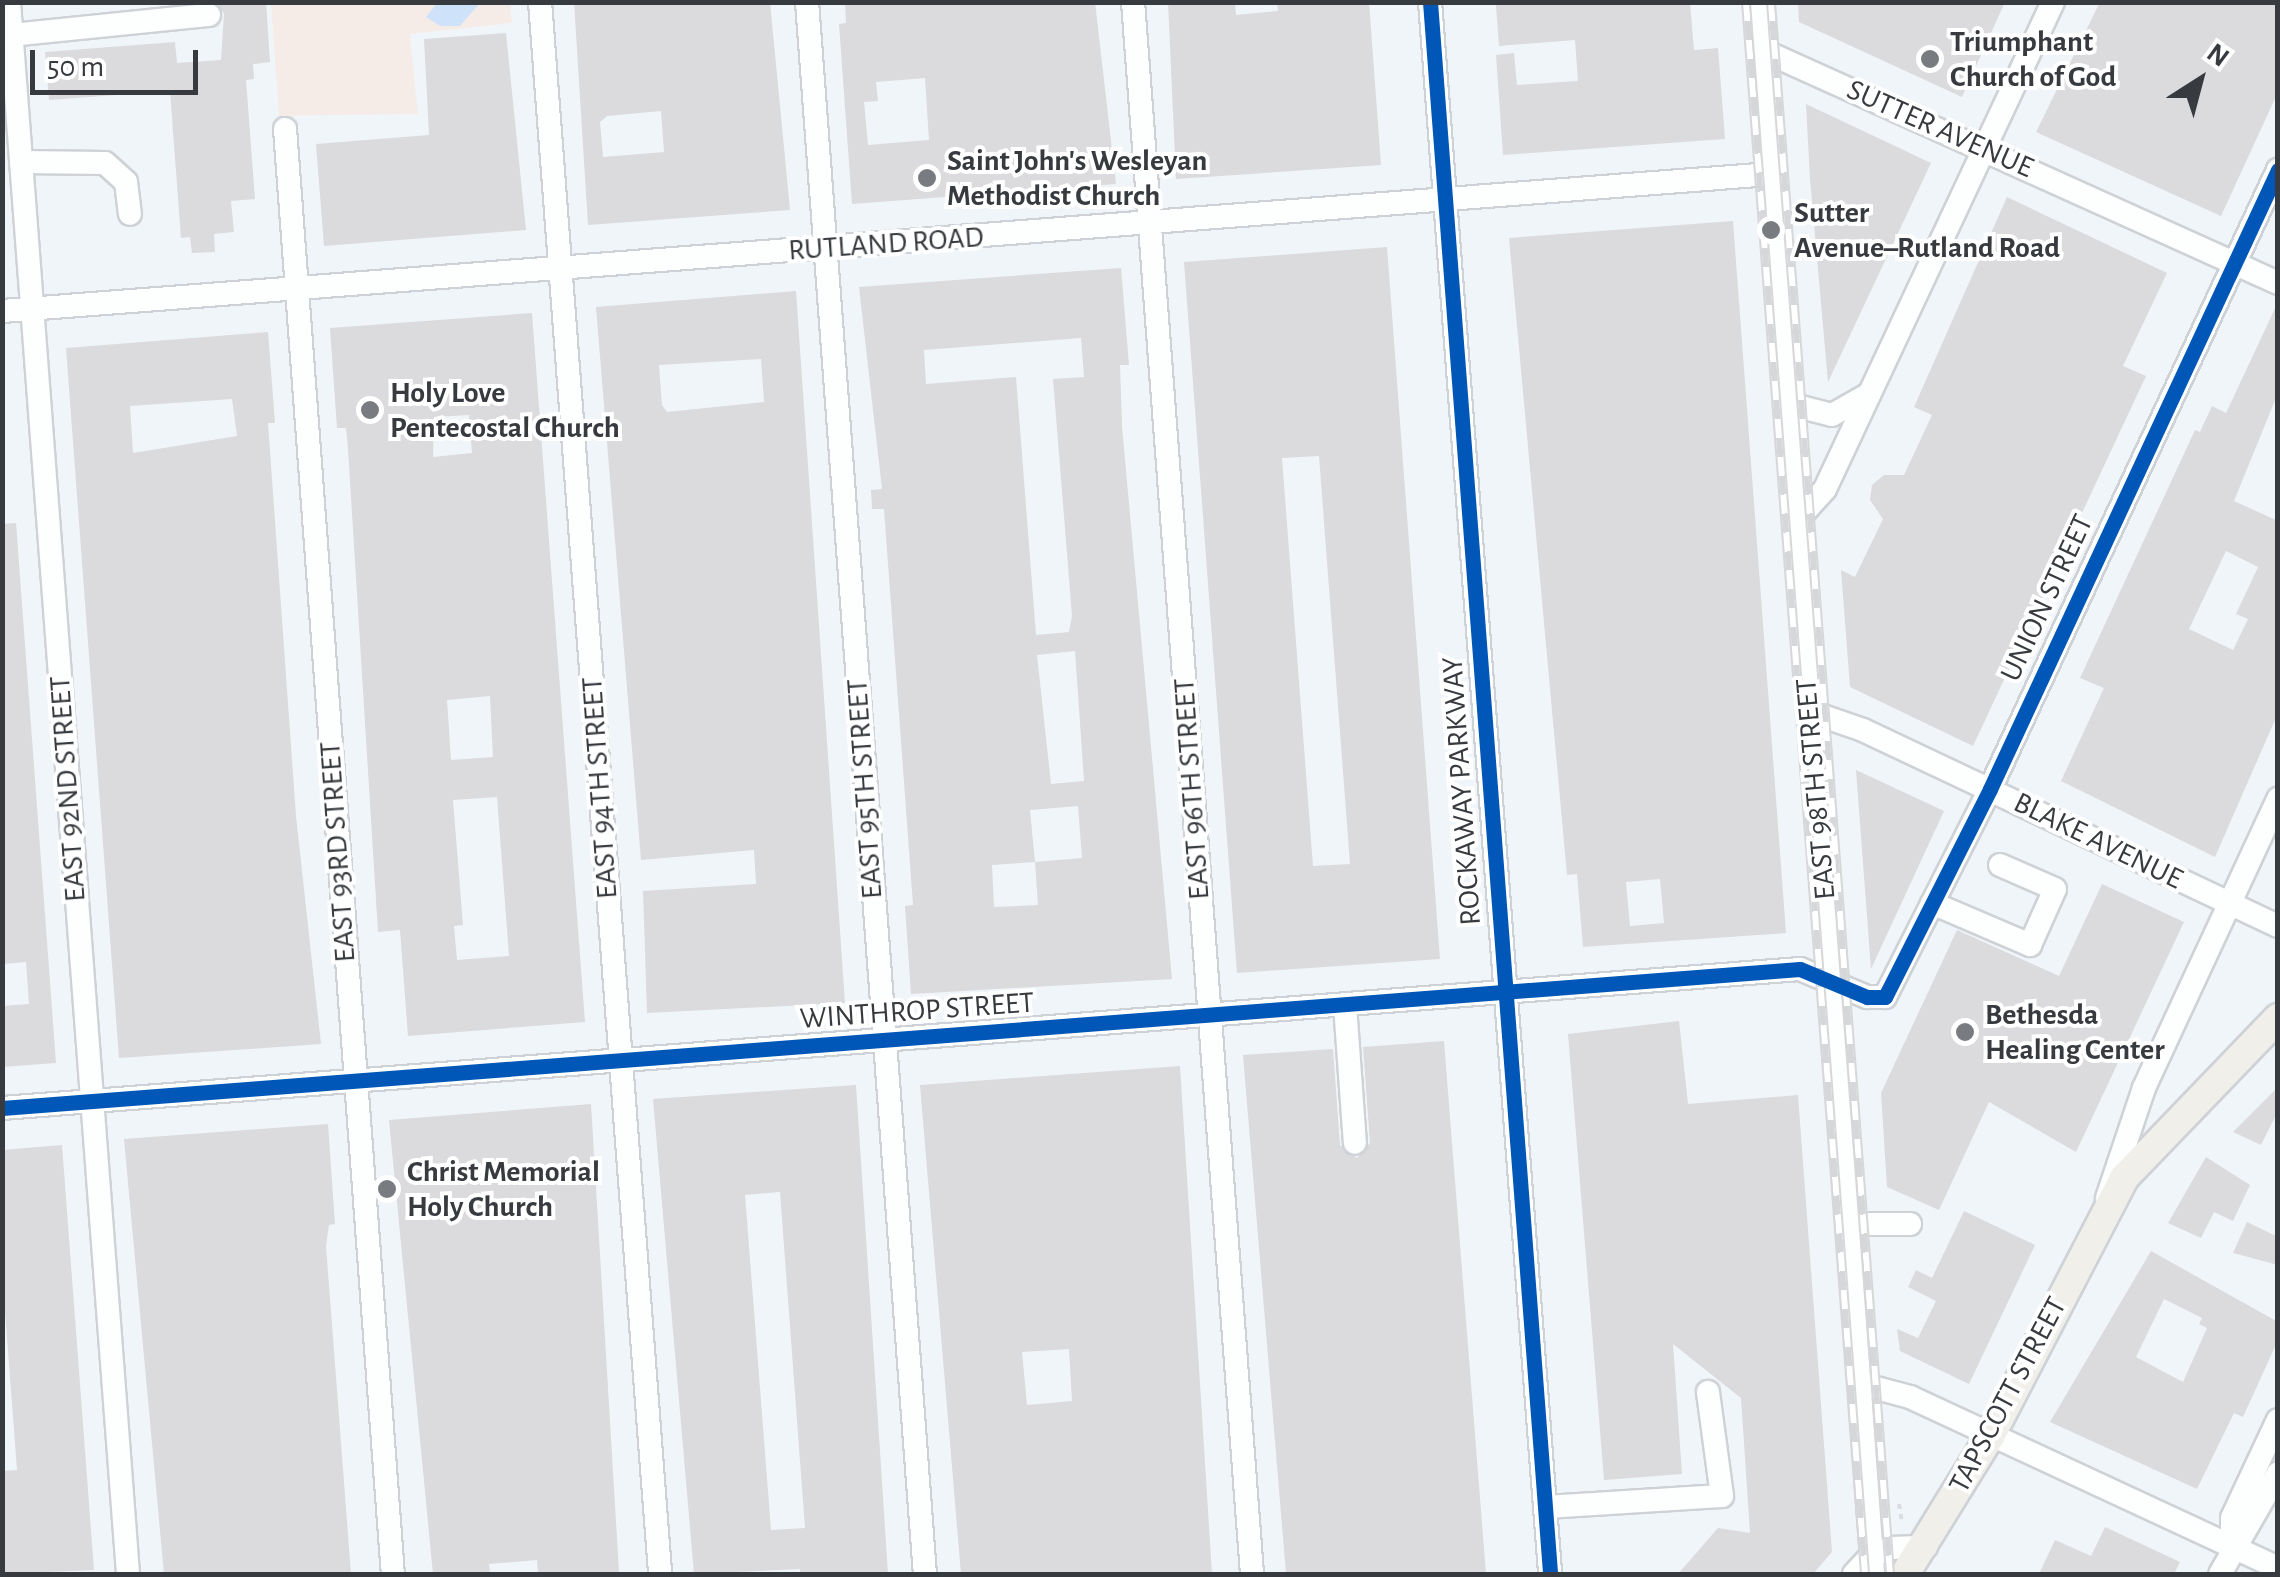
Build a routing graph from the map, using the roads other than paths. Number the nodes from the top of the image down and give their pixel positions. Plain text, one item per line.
1 (8, 2) edge
2 (540, 2) edge
3 (807, 2) edge
4 (1133, 2) edge
5 (1430, 2) edge
6 (1761, 2) edge
7 (2052, 2) edge
8 (209, 15) dead end
9 (11, 35) junction
10 (1764, 51) junction
11 (285, 129) dead end
12 (1984, 148) junction
13 (21, 162) junction
14 (2278, 170) edge
15 (1770, 174) junction
16 (1445, 201) junction
17 (130, 214) dead end
18 (1149, 224) junction
19 (825, 249) junction
20 (2233, 263) junction
21 (560, 269) junction
22 (2278, 283) edge
23 (296, 288) junction
24 (32, 309) junction
25 (2, 311) edge
26 (1870, 393) junction
27 (1790, 404) junction
28 (1798, 519) junction
29 (1808, 710) junction
30 (1990, 789) junction
31 (2278, 798) edge
32 (2000, 864) dead end
33 (1932, 903) junction
34 (2229, 903) junction
35 (2278, 926) edge
36 (1833, 983) junction
37 (1504, 995) junction
38 (1345, 1005) junction
39 (1210, 1017) junction
40 (2278, 1018) edge
41 (884, 1041) junction
42 (621, 1061) junction
43 (356, 1082) junction
44 (92, 1102) junction
45 (2, 1108) edge
46 (1355, 1143) dead end
47 (2104, 1211) junction
48 (1850, 1224) junction
49 (1910, 1224) dead end
50 (1861, 1384) junction
51 (1708, 1392) dead end
52 (2278, 1420) edge
53 (1991, 1435) junction
54 (2278, 1473) edge
55 (1545, 1508) junction
56 (1914, 1539) junction
57 (2232, 1547) junction
58 (1872, 1565) edge
59 (2278, 1568) edge
60 (128, 1574) edge
61 (393, 1574) edge
62 (660, 1574) edge
63 (925, 1574) edge
64 (1252, 1574) edge
65 (1550, 1574) edge
66 (1854, 1574) edge
67 (1905, 1574) edge
68 (2220, 1574) edge

1 - 9 street, EAST 92ND STREET
2 - 21 street, EAST 94TH STREET
3 - 19 street, EAST 95TH STREET
4 - 18 street, EAST 96TH STREET
5 - 16 street, ROCKAWAY PARKWAY
6 - 10 street, EAST 98TH STREET
7 - 12 street
8 - 9 street
9 - 13 street, EAST 92ND STREET
10 - 12 street, SUTTER AVENUE
10 - 15 street, EAST 98TH STREET
11 - 23 street, EAST 93RD STREET
12 - 20 street, SUTTER AVENUE
12 - 26 street
13 - 17 street
13 - 24 street, EAST 92ND STREET
14 - 20 street, UNION STREET
15 - 16 street, RUTLAND ROAD
15 - 27 street, EAST 98TH STREET
16 - 18 street, RUTLAND ROAD
16 - 37 street, ROCKAWAY PARKWAY
18 - 19 street, RUTLAND ROAD
18 - 39 street, EAST 96TH STREET
19 - 21 street, RUTLAND ROAD
19 - 41 street, EAST 95TH STREET
20 - 22 street, SUTTER AVENUE
20 - 30 street, UNION STREET
21 - 23 street, RUTLAND ROAD
21 - 42 street, EAST 94TH STREET
23 - 24 street, RUTLAND ROAD
23 - 43 street, EAST 93RD STREET
24 - 25 street, RUTLAND ROAD
24 - 44 street, EAST 92ND STREET
26 - 27 street
26 - 28 street
27 - 28 street, EAST 98TH STREET
28 - 29 street, EAST 98TH STREET
29 - 30 street, BLAKE AVENUE
29 - 36 street, EAST 98TH STREET
30 - 33 street, UNION STREET
30 - 34 street, BLAKE AVENUE
31 - 34 street, TAPSCOTT STREET
32 - 33 street
33 - 36 street, UNION STREET
34 - 35 street, BLAKE AVENUE
34 - 47 street, TAPSCOTT STREET
36 - 37 street, WINTHROP STREET
36 - 48 street, EAST 98TH STREET
37 - 38 street, WINTHROP STREET
37 - 55 street, ROCKAWAY PARKWAY
38 - 39 street, WINTHROP STREET
38 - 46 street
39 - 41 street, WINTHROP STREET
39 - 64 street, EAST 96TH STREET
40 - 47 main road, TAPSCOTT STREET
41 - 42 street, WINTHROP STREET
41 - 63 street, EAST 95TH STREET
42 - 43 street, WINTHROP STREET
42 - 62 street, EAST 94TH STREET
43 - 44 street, WINTHROP STREET
43 - 61 street, EAST 93RD STREET
44 - 45 street, WINTHROP STREET
44 - 60 street, EAST 92ND STREET
47 - 53 main road, TAPSCOTT STREET
48 - 49 street
48 - 50 street, EAST 98TH STREET
50 - 53 street
50 - 58 street, EAST 98TH STREET
51 - 55 street
52 - 57 street
53 - 56 main road, TAPSCOTT STREET
53 - 57 street
54 - 57 street
55 - 65 street, ROCKAWAY PARKWAY
56 - 58 street
56 - 67 main road, TAPSCOTT STREET
57 - 59 street
57 - 68 street
58 - 66 street

